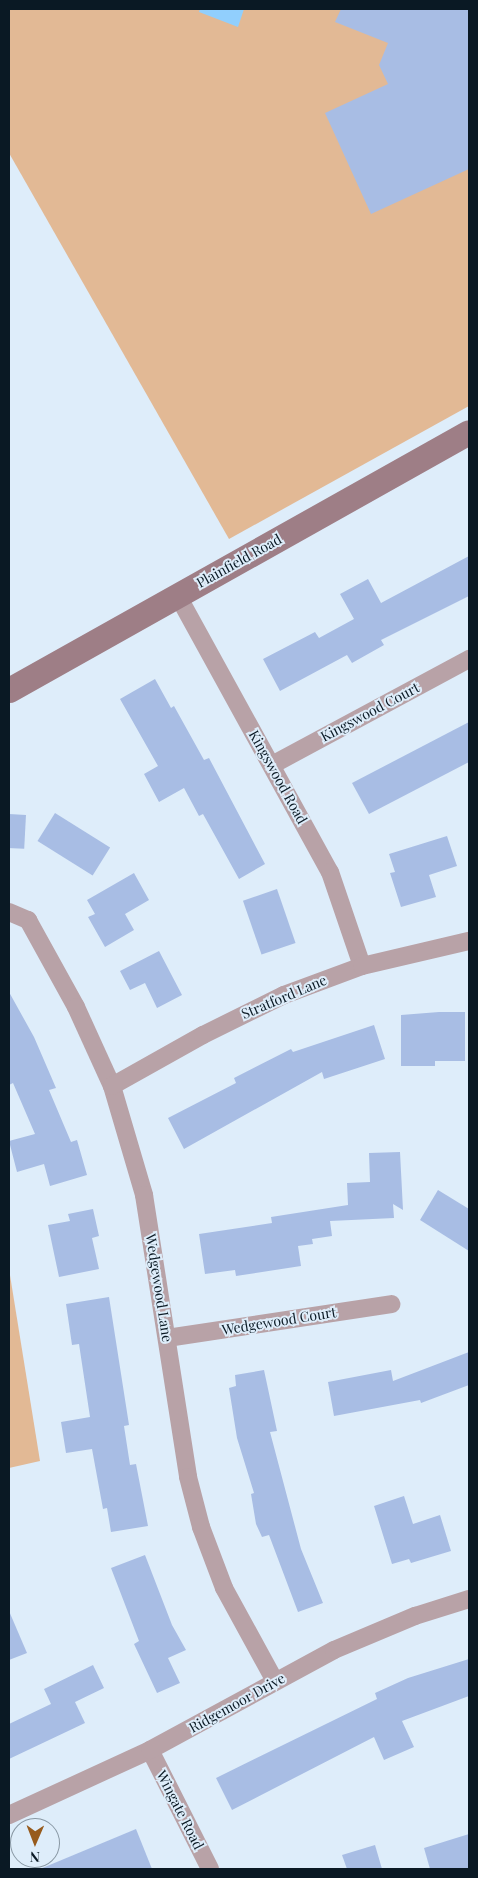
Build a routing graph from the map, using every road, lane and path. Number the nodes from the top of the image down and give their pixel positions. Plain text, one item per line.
1 (469, 432) edge
2 (178, 596) junction
3 (469, 659) edge
4 (9, 690) edge
5 (272, 765) junction
6 (9, 912) edge
7 (469, 941) edge
8 (362, 966) junction
9 (112, 1086) junction
10 (391, 1304) dead end
11 (167, 1338) junction
12 (469, 1599) edge
13 (274, 1681) junction
14 (150, 1750) junction
15 (9, 1815) edge
16 (210, 1869) edge

1 - 2 main road, Plainfield Road
2 - 4 main road, Plainfield Road
2 - 5 street, Kingswood Road
3 - 5 street, Kingswood Court
5 - 8 street, Kingswood Road
6 - 9 street, Wedgewood Lane
7 - 8 street, Stratford Lane
8 - 9 street, Stratford Lane
9 - 11 street, Wedgewood Lane
10 - 11 street, Wedgewood Court
11 - 13 street, Wedgewood Lane
12 - 13 street, Ridgemoor Drive
13 - 14 street, Ridgemoor Drive
14 - 15 street, Ridgemoor Drive
14 - 16 street, Wingate Road

